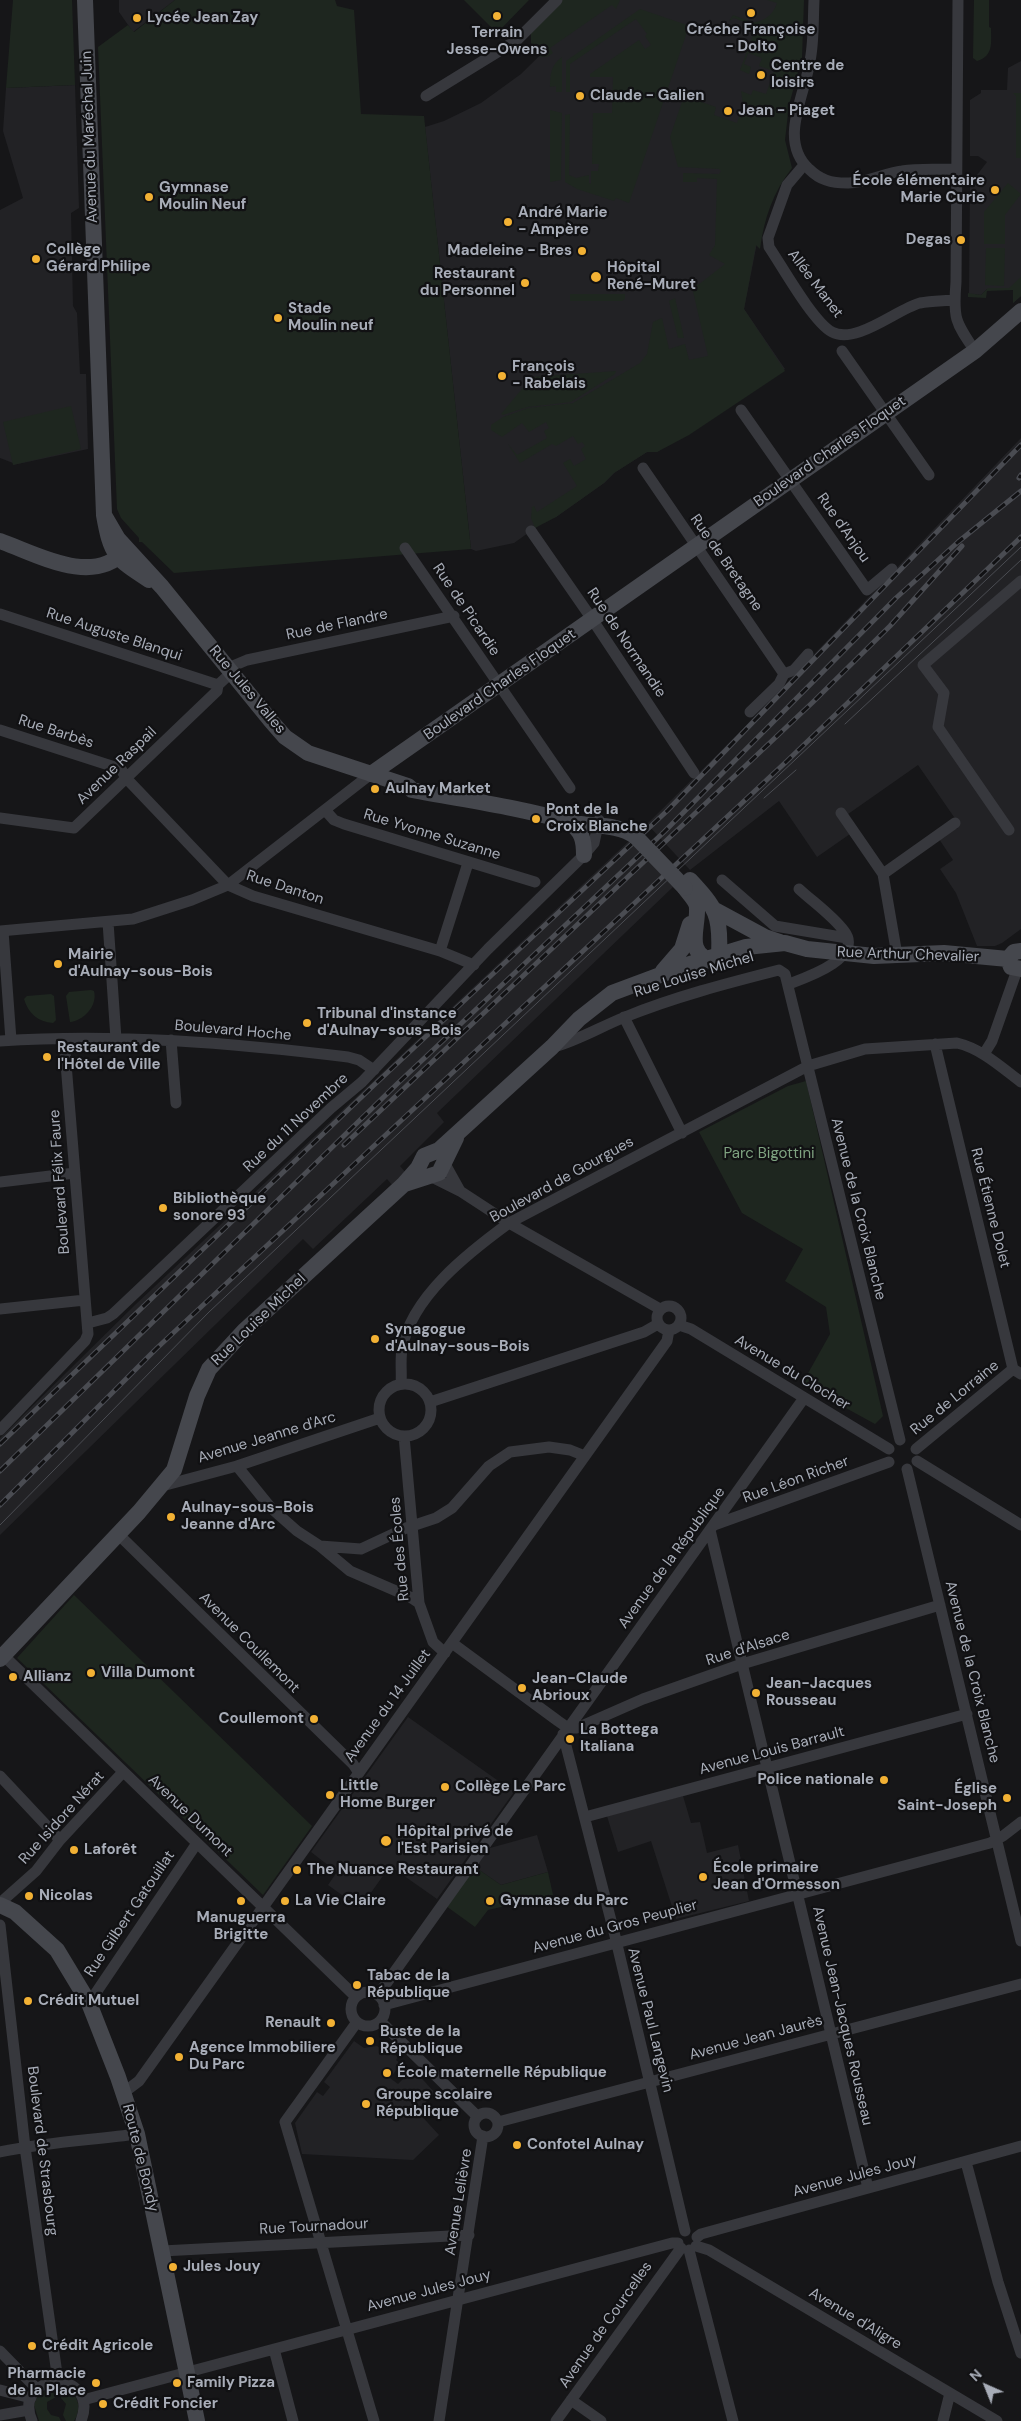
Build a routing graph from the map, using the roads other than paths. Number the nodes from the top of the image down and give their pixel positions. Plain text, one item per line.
1 (85, 0) edge
2 (557, 0) edge
3 (814, 0) edge
4 (958, 0) edge
5 (426, 96) dead end
6 (804, 165) junction
7 (956, 169) junction
8 (954, 300) junction
9 (1021, 311) edge
10 (842, 351) dead end
11 (971, 353) junction
12 (741, 410) dead end
13 (885, 413) junction
14 (643, 468) dead end
15 (928, 475) dead end
16 (790, 479) junction
17 (531, 531) dead end
18 (0, 541) edge
19 (696, 547) junction
20 (405, 548) dead end
21 (123, 553) junction
22 (892, 569) dead end
23 (1021, 581) edge
24 (0, 614) edge
25 (454, 616) junction
26 (592, 619) junction
27 (808, 654) dead end
28 (230, 670) junction
29 (784, 674) junction
30 (498, 684) junction
31 (218, 685) junction
32 (750, 712) dead end
33 (0, 730) edge
34 (402, 753) junction
35 (694, 773) dead end
36 (371, 774) junction
37 (126, 778) junction
38 (404, 784) junction
39 (570, 788) dead end
40 (325, 810) junction
41 (841, 813) dead end
42 (0, 818) edge
43 (569, 822) junction
44 (599, 822) junction
45 (955, 823) dead end
46 (1009, 830) dead end
47 (584, 855) junction
48 (468, 863) junction
49 (884, 874) junction
50 (722, 880) dead end
51 (535, 882) dead end
52 (228, 884) junction
53 (690, 889) junction
54 (798, 889) dead end
55 (715, 910) junction
56 (108, 922) junction
57 (2, 931) edge
58 (785, 943) junction
59 (846, 946) junction
60 (807, 950) junction
61 (440, 951) junction
62 (897, 955) junction
63 (1018, 958) edge
64 (712, 962) junction
65 (474, 965) junction
66 (659, 974) junction
67 (788, 984) junction
68 (624, 1017) junction
69 (64, 1039) junction
70 (116, 1039) junction
71 (171, 1040) junction
72 (6, 1041) edge
73 (935, 1044) junction
74 (554, 1045) junction
75 (984, 1054) junction
76 (808, 1066) junction
77 (374, 1070) junction
78 (1021, 1082) edge
79 (176, 1103) dead end
80 (682, 1133) junction
81 (443, 1157) junction
82 (75, 1173) junction
83 (425, 1174) junction
84 (0, 1182) edge
85 (460, 1191) junction
86 (509, 1223) junction
87 (85, 1300) junction
88 (0, 1309) edge
89 (660, 1309) junction
90 (88, 1323) junction
91 (658, 1324) junction
92 (674, 1328) junction
93 (1017, 1372) edge
94 (401, 1384) junction
95 (804, 1398) junction
96 (430, 1402) junction
97 (380, 1418) junction
98 (0, 1430) edge
99 (404, 1436) junction
100 (900, 1440) junction
101 (889, 1449) junction
102 (916, 1449) junction
103 (585, 1456) junction
104 (916, 1461) junction
105 (889, 1462) junction
106 (237, 1466) junction
107 (907, 1470) junction
108 (162, 1486) junction
109 (413, 1525) junction
110 (1021, 1525) edge
111 (712, 1527) junction
112 (118, 1534) junction
113 (320, 1546) junction
114 (419, 1603) junction
115 (940, 1605) junction
116 (452, 1643) junction
117 (445, 1653) junction
118 (2, 1657) edge
119 (742, 1664) junction
120 (967, 1714) junction
121 (566, 1731) junction
122 (767, 1768) junction
123 (124, 1772) junction
124 (359, 1773) junction
125 (0, 1776) edge
126 (584, 1816) junction
127 (1021, 1822) edge
128 (60, 1840) junction
129 (996, 1840) junction
130 (197, 1843) junction
131 (798, 1894) junction
132 (0, 1904) edge
133 (264, 1906) junction
134 (0, 1924) edge
135 (0, 1931) edge
136 (1021, 1941) edge
137 (616, 1943) junction
138 (1021, 1984) edge
139 (356, 1997) junction
140 (381, 2000) junction
141 (89, 2003) junction
142 (380, 2021) junction
143 (357, 2022) junction
144 (6, 2023) edge
145 (832, 2034) junction
146 (649, 2082) junction
147 (124, 2093) junction
148 (477, 2116) junction
149 (498, 2122) junction
150 (137, 2134) junction
151 (483, 2136) junction
152 (1021, 2146) edge
153 (25, 2147) junction
154 (0, 2152) edge
155 (966, 2162) junction
156 (868, 2188) junction
157 (685, 2231) joint
158 (469, 2235) junction
159 (322, 2242) junction
160 (688, 2245) junction
161 (162, 2251) junction
162 (460, 2298) junction
163 (347, 2328) junction
164 (274, 2349) junction
165 (0, 2351) edge
166 (1021, 2354) edge
167 (187, 2372) junction
168 (58, 2381) junction
169 (0, 2390) edge
170 (34, 2393) junction
171 (950, 2393) junction
172 (83, 2400) junction
173 (571, 2400) junction
174 (0, 2415) edge
175 (31, 2418) edge
176 (440, 2420) edge
177 (81, 2421) edge
178 (197, 2421) edge
179 (293, 2421) edge
180 (374, 2421) edge
181 (556, 2421) edge
182 (601, 2421) edge
183 (733, 2421) edge
184 (943, 2421) edge
185 (998, 2421) edge

1 - 21 street, Avenue du Maréchal Juin
2 - 5 street
3 - 6 street
4 - 7 street
6 - 7 street
6 - 8 street, Allée Manet
7 - 8 street
8 - 11 street
9 - 11 street, Boulevard Charles Floquet
10 - 13 street
11 - 13 street, Boulevard Charles Floquet
12 - 16 street, Rue d'Anjou
13 - 15 street
13 - 16 street, Boulevard Charles Floquet
14 - 19 street, Rue de Bretagne
16 - 19 street, Boulevard Charles Floquet
16 - 22 street, Rue d'Anjou
17 - 26 street, Rue de Normandie
18 - 21 street
19 - 26 street, Boulevard Charles Floquet
19 - 29 street, Rue de Bretagne
20 - 25 street, Rue de Picardie
21 - 28 street, Rue Jules Valles
23 - 46 street
24 - 31 street, Rue Auguste Blanqui
25 - 28 street, Rue de Flandre
25 - 30 street, Rue de Picardie
26 - 30 street, Boulevard Charles Floquet
26 - 35 street, Rue de Normandie
27 - 29 street
28 - 31 street, Avenue Raspail
28 - 36 street, Rue Jules Valles
29 - 32 street
30 - 34 street, Boulevard Charles Floquet
30 - 39 street, Rue de Picardie
31 - 37 street, Avenue Raspail
33 - 37 street, Rue Barbès
34 - 36 street, Boulevard Charles Floquet
34 - 38 street
36 - 38 street, Rue Jules Valles
36 - 40 street, Boulevard Charles Floquet
37 - 42 street, Avenue Raspail
37 - 52 street, Rue Danton
38 - 43 street, Rue Jules Valles
38 - 44 street, Rue Jules Valles
40 - 48 street, Rue Yvonne Suzanne
40 - 52 street, Boulevard Charles Floquet
41 - 49 street
43 - 44 street, Rue Jules Valles
43 - 47 street
44 - 47 street, Rue du 11 Novembre
44 - 53 street, Rue Jules Valles
45 - 49 street
47 - 65 street, Rue du 11 Novembre
48 - 51 street, Rue Yvonne Suzanne
48 - 61 street
49 - 62 street
50 - 59 street
52 - 56 street, Boulevard Charles Floquet
52 - 61 street, Rue Danton
53 - 55 street
53 - 64 street
53 - 66 street
54 - 59 street
55 - 58 street
55 - 64 street
56 - 57 street, Boulevard Charles Floquet
56 - 70 street
57 - 72 street
58 - 60 street, Rue Louise Michel
58 - 64 street, Rue Louise Michel
59 - 60 street, Rue Arthur Chevalier
59 - 62 street, Rue Arthur Chevalier
59 - 67 street
60 - 64 street, Rue Louise Michel
61 - 65 street, Rue Danton
62 - 63 street, Rue Arthur Chevalier
63 - 75 street
64 - 66 street, Rue Louise Michel
64 - 74 street, Rue Louise Michel
65 - 77 street, Rue du 11 Novembre
66 - 74 street, Rue Louise Michel
67 - 68 street, Rue Louise Michel
67 - 76 street, Avenue de la Croix Blanche
68 - 74 street, Rue Louise Michel
68 - 80 street
69 - 70 street, Boulevard Hoche
69 - 72 street, Boulevard Hoche
69 - 82 street, Boulevard Félix Faure
70 - 71 street, Boulevard Hoche
71 - 77 street, Boulevard Hoche
71 - 79 street
73 - 75 street, Boulevard de Gourgues
73 - 76 street, Boulevard de Gourgues
73 - 93 street, Rue Étienne Dolet
74 - 81 street, Rue Louise Michel
75 - 78 street, Boulevard de Gourgues
76 - 80 street, Boulevard de Gourgues
76 - 100 street, Avenue de la Croix Blanche
77 - 90 street, Rue du 11 Novembre
80 - 86 street, Boulevard de Gourgues
81 - 83 street, Rue Louise Michel
81 - 83 street, Rue Louise Michel
81 - 85 street
82 - 84 street
82 - 87 street, Boulevard Félix Faure
83 - 85 street
83 - 108 street, Rue Louise Michel
85 - 86 street
86 - 89 street
86 - 94 street, Boulevard de Gourgues
87 - 88 street
87 - 90 street, Boulevard Félix Faure
89 - 91 street
89 - 92 street
90 - 98 street
91 - 92 street
91 - 96 street
92 - 95 street, Avenue du Clocher
92 - 103 street, Avenue du 14 Juillet
93 - 102 street, Rue de Lorraine
94 - 96 street
94 - 97 street
95 - 101 street, Avenue du Clocher
95 - 111 street, Avenue de la République
96 - 99 street
97 - 99 street
97 - 106 street, Avenue Jeanne d'Arc
99 - 109 street, Rue des Écoles
100 - 101 street
100 - 102 street
101 - 105 street
102 - 104 street
103 - 109 street
103 - 116 street, Avenue du 14 Juillet
104 - 107 street
104 - 110 street
105 - 107 street
105 - 111 street, Rue Léon Richer
106 - 108 street, Avenue Jeanne d'Arc
106 - 113 street
107 - 115 street, Avenue de la Croix Blanche
108 - 112 street, Rue Louise Michel
109 - 113 street
109 - 114 street, Rue des Écoles
111 - 119 street, Avenue Jean-Jacques Rousseau
111 - 121 street, Avenue de la République
112 - 118 street, Rue Louise Michel
112 - 124 street, Avenue Coullemont
113 - 114 street
114 - 117 street, Rue des Écoles
115 - 119 street, Rue d'Alsace
115 - 120 street, Avenue de la Croix Blanche
116 - 117 street, Avenue du 14 Juillet
116 - 121 street
117 - 124 street, Avenue du 14 Juillet
118 - 123 street, Avenue Dumont
119 - 121 street, Rue d'Alsace
119 - 122 street, Avenue Jean-Jacques Rousseau
120 - 122 street, Avenue Louis Barrault
120 - 129 street, Avenue de la Croix Blanche
121 - 126 street, Avenue Paul Langevin
121 - 140 street, Avenue de la République
122 - 126 street, Avenue Louis Barrault
122 - 131 street, Avenue Jean-Jacques Rousseau
123 - 128 street, Rue Isidore Nérat
123 - 130 street, Avenue Dumont
124 - 133 street, Avenue du 14 Juillet
125 - 128 street
126 - 137 street, Avenue Paul Langevin
127 - 129 street, Avenue du Gros Peuplier
128 - 132 street, Rue Isidore Nérat
129 - 131 street, Avenue du Gros Peuplier
129 - 136 street, Avenue de la Croix Blanche
130 - 133 street, Avenue Dumont
130 - 141 street, Rue Gilbert Gatouillat
131 - 137 street, Avenue du Gros Peuplier
131 - 145 street, Avenue Jean-Jacques Rousseau
132 - 141 street, Route de Bondy
133 - 139 street, Avenue Dumont
133 - 147 street, Avenue du 14 Juillet
134 - 135 street, Boulevard de Strasbourg
135 - 144 street, Boulevard de Strasbourg
137 - 140 street, Avenue du Gros Peuplier
137 - 146 street, Avenue Paul Langevin
138 - 145 street, Avenue Jean Jaurès
139 - 140 street
139 - 143 street
140 - 142 street
141 - 147 street, Route de Bondy
142 - 143 street
142 - 148 street
143 - 159 street
144 - 153 street, Boulevard de Strasbourg
145 - 146 street, Avenue Jean Jaurès
145 - 156 street, Avenue Jean-Jacques Rousseau
146 - 149 street, Avenue Jean Jaurès
146 - 157 street, Avenue Paul Langevin
147 - 150 street, Route de Bondy
148 - 149 street
148 - 151 street
149 - 151 street
150 - 153 street
150 - 161 street, Route de Bondy
151 - 158 street, Avenue Lelièvre
152 - 155 street, Avenue Jules Jouy
153 - 154 street
153 - 168 street, Boulevard de Strasbourg
155 - 156 street, Avenue Jules Jouy
155 - 166 street
156 - 160 street, Avenue Jules Jouy
157 - 160 street, Avenue de Courcelles
158 - 159 street, Rue Tournadour
158 - 162 street, Avenue Lelièvre
159 - 161 street, Rue Tournadour
159 - 163 street
160 - 162 street, Avenue Jules Jouy
160 - 171 street, Avenue d'Aligre
160 - 173 street, Avenue de Courcelles
160 - 183 street
161 - 167 street, Route de Bondy
162 - 163 street, Avenue Jules Jouy
162 - 176 street, Avenue Lelièvre
163 - 164 street, Avenue Jules Jouy
163 - 180 street
164 - 167 street, Avenue Jules Jouy
164 - 179 street
165 - 170 street
167 - 172 street, Avenue Jules Jouy
167 - 178 street, Route de Bondy
168 - 170 street
168 - 172 street
169 - 170 street
170 - 175 street
171 - 184 street
171 - 185 street, Avenue d'Aligre
172 - 177 street
173 - 181 street, Avenue de Courcelles
173 - 182 street
174 - 175 street

